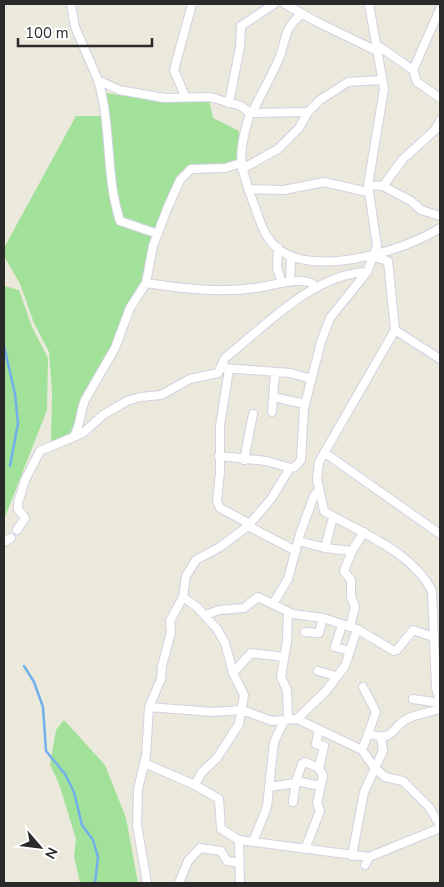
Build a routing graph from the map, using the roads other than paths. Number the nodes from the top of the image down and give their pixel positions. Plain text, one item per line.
1 (71, 4) edge
2 (192, 4) edge
3 (274, 4) edge
4 (285, 4) edge
5 (369, 4) edge
6 (440, 9) edge
7 (302, 14) junction
8 (378, 48) junction
9 (412, 70) junction
10 (98, 80) junction
11 (382, 80) junction
12 (185, 96) junction
13 (440, 98) edge
14 (229, 103) junction
15 (308, 112) junction
16 (251, 113) junction
17 (440, 121) edge
18 (241, 166) junction
19 (383, 186) junction
20 (368, 188) junction
21 (249, 189) junction
22 (440, 216) edge
23 (440, 228) edge
24 (158, 234) junction
25 (278, 248) junction
26 (374, 255) junction
27 (291, 258) junction
28 (367, 272) junction
29 (146, 282) junction
30 (286, 282) junction
31 (313, 288) junction
32 (395, 330) junction
33 (440, 359) edge
34 (225, 368) junction
35 (275, 373) junction
36 (311, 379) junction
37 (273, 397) junction
38 (305, 404) junction
39 (272, 412) dead end
40 (253, 414) dead end
41 (74, 436) junction
42 (325, 453) junction
43 (219, 456) junction
44 (244, 460) junction
45 (290, 468) junction
46 (318, 491) junction
47 (333, 517) junction
48 (249, 525) junction
49 (17, 530) dead end
50 (364, 532) junction
51 (440, 534) edge
52 (299, 540) junction
53 (325, 548) junction
54 (296, 550) junction
55 (352, 551) junction
56 (183, 597) junction
57 (273, 604) junction
58 (288, 612) junction
59 (206, 615) junction
60 (323, 618) junction
61 (350, 627) junction
62 (304, 632) dead end
63 (433, 637) junction
64 (350, 651) junction
65 (284, 657) junction
66 (318, 671) dead end
67 (233, 673) junction
68 (336, 676) junction
69 (364, 687) dead end
70 (413, 699) dead end
71 (440, 702) edge
72 (149, 708) junction
73 (440, 709) edge
74 (242, 710) junction
75 (297, 719) junction
76 (286, 720) junction
77 (319, 730) junction
78 (368, 734) junction
79 (332, 735) junction
80 (381, 737) junction
81 (324, 746) junction
82 (362, 750) junction
83 (144, 763) junction
84 (374, 767) junction
85 (319, 768) junction
86 (296, 782) junction
87 (195, 785) junction
88 (320, 786) junction
89 (269, 787) junction
90 (293, 802) dead end
91 (440, 826) edge
92 (239, 840) junction
93 (253, 842) junction
94 (305, 849) junction
95 (352, 856) junction
96 (369, 857) junction
97 (240, 863) junction
98 (365, 865) dead end
99 (147, 883) edge
100 (179, 883) edge
101 (240, 883) edge

1 - 10 street
2 - 12 street
3 - 14 street
4 - 7 street
5 - 8 street
6 - 9 street
7 - 8 street
7 - 16 street
8 - 9 street
8 - 11 street
9 - 13 street
10 - 12 street
10 - 24 street
11 - 15 street
11 - 20 street
12 - 14 street
14 - 16 street
15 - 16 street
15 - 18 street
16 - 18 street
17 - 19 street
18 - 21 street
18 - 24 street
19 - 20 street
19 - 22 street
20 - 21 street
20 - 26 street
21 - 25 street
23 - 26 street
24 - 29 street
25 - 27 street
25 - 30 street
26 - 27 street
26 - 28 street
26 - 32 street
27 - 30 street
28 - 31 street
28 - 36 street
29 - 30 street
29 - 41 street
30 - 31 street
31 - 34 street
32 - 33 street
32 - 42 street
34 - 35 street
34 - 41 street
34 - 43 street
35 - 36 street
35 - 37 street
36 - 38 street
37 - 38 street
37 - 39 street
38 - 45 street
40 - 44 street
41 - 49 street
42 - 46 street
42 - 51 street
43 - 44 street
43 - 48 street
44 - 45 street
45 - 48 street
46 - 47 street
46 - 52 street
47 - 50 street
47 - 53 street
48 - 54 street
48 - 56 street
50 - 55 street
50 - 63 street
52 - 53 street
52 - 54 street
53 - 55 street
54 - 57 street
55 - 61 street
56 - 59 street
56 - 72 street
57 - 58 street
57 - 59 street
58 - 60 street
58 - 65 street
59 - 67 street
60 - 61 street
60 - 62 street
61 - 63 street
61 - 64 street
61 - 64 street
63 - 71 street
64 - 68 street
65 - 67 street
65 - 76 street
66 - 68 street
67 - 74 street
68 - 75 street
69 - 78 street
70 - 71 street
72 - 74 street
72 - 83 street
73 - 80 street
74 - 76 street
74 - 87 street
75 - 76 street
75 - 77 street
76 - 89 street
77 - 79 street
77 - 81 street
78 - 80 street
78 - 82 street
79 - 81 street
79 - 82 street
80 - 84 street
81 - 85 street
82 - 84 street
83 - 87 street
83 - 99 street
84 - 91 street
84 - 95 street
85 - 86 street
85 - 88 street
86 - 88 street
86 - 89 street
86 - 90 street
87 - 92 street
88 - 94 street
89 - 93 street
91 - 96 street
92 - 93 street
92 - 97 street
93 - 94 street
94 - 95 street
95 - 96 street
96 - 98 street
97 - 100 street
97 - 101 street

